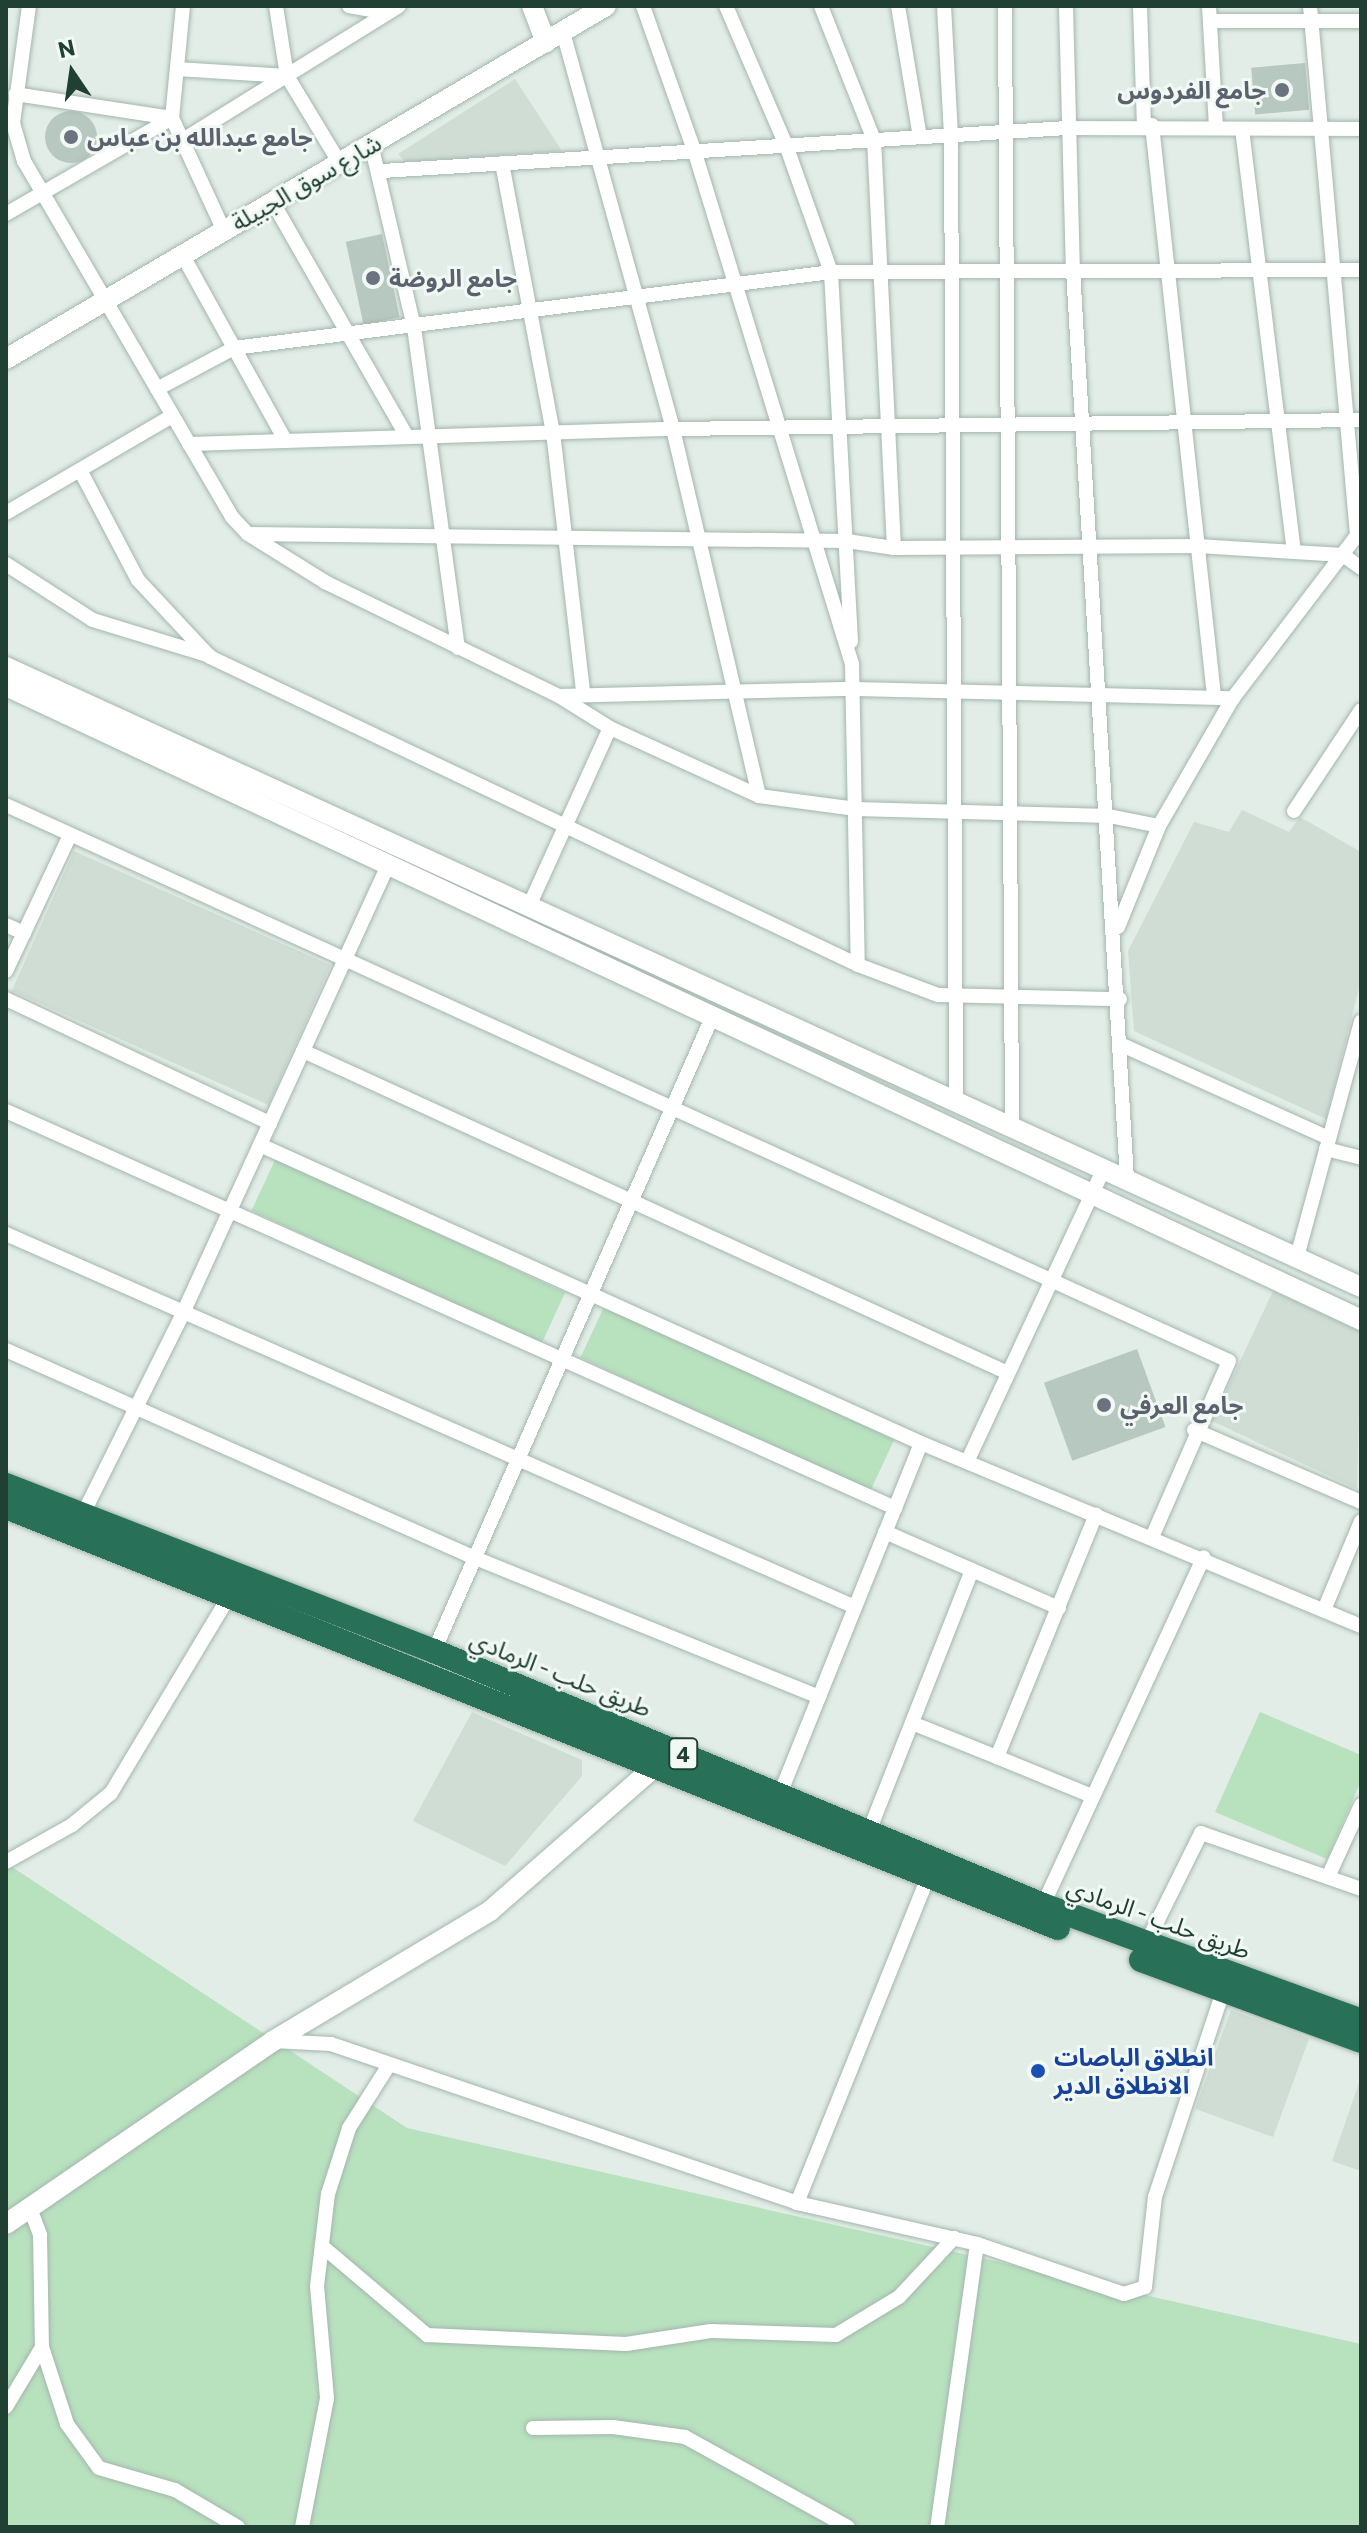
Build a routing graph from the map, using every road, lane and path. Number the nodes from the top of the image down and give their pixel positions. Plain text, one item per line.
1 (29, 6) edge
2 (183, 6) edge
3 (276, 6) edge
4 (349, 6) edge
5 (532, 6) edge
6 (606, 6) edge
7 (643, 6) edge
8 (726, 6) edge
9 (821, 6) edge
10 (898, 6) edge
11 (944, 6) edge
12 (1005, 6) edge
13 (1066, 6) edge
14 (1140, 6) edge
15 (1310, 6) edge
16 (393, 9) edge
17 (1210, 13) edge
18 (1361, 21) edge
19 (1310, 25) junction
20 (554, 37) junction
21 (177, 69) junction
22 (287, 76) junction
23 (16, 94) junction
24 (172, 118) junction
25 (1148, 125) junction
26 (1216, 126) junction
27 (1068, 128) junction
28 (1242, 129) junction
29 (1325, 129) junction
30 (1361, 129) edge
31 (1010, 132) junction
32 (951, 135) junction
33 (920, 137) junction
34 (874, 140) junction
35 (178, 143) junction
36 (371, 144) junction
37 (786, 145) junction
38 (695, 153) junction
39 (599, 156) junction
40 (6, 157) edge
41 (24, 161) junction
42 (339, 162) junction
43 (502, 163) junction
44 (382, 171) junction
45 (43, 194) junction
46 (272, 201) junction
47 (6, 214) edge
48 (223, 229) junction
49 (182, 254) junction
50 (949, 269) junction
51 (1006, 269) junction
52 (1073, 270) junction
53 (1167, 270) junction
54 (1259, 270) junction
55 (1336, 270) junction
56 (1361, 270) edge
57 (882, 271) junction
58 (831, 272) junction
59 (734, 285) junction
60 (636, 297) junction
61 (105, 299) junction
62 (535, 310) junction
63 (414, 327) junction
64 (350, 335) junction
65 (234, 348) junction
66 (6, 359) edge
67 (157, 389) junction
68 (172, 416) junction
69 (1361, 420) edge
70 (1343, 421) junction
71 (1278, 424) junction
72 (1083, 425) junction
73 (1184, 425) junction
74 (1006, 427) junction
75 (673, 429) junction
76 (843, 429) junction
77 (889, 429) junction
78 (951, 429) junction
79 (780, 430) junction
80 (553, 432) junction
81 (406, 435) junction
82 (427, 435) junction
83 (285, 440) junction
84 (189, 444) junction
85 (80, 470) junction
86 (6, 513) edge
87 (439, 532) junction
88 (1359, 532) edge
89 (248, 534) junction
90 (562, 537) junction
91 (847, 541) junction
92 (699, 543) junction
93 (816, 545) junction
94 (1198, 546) junction
95 (894, 548) junction
96 (1008, 548) junction
97 (952, 550) junction
98 (1091, 550) junction
99 (1294, 552) junction
100 (1343, 555) junction
101 (6, 564) edge
102 (1361, 568) edge
103 (458, 648) junction
104 (210, 657) junction
105 (852, 664) junction
106 (6, 667) edge
107 (6, 686) edge
108 (853, 689) junction
109 (732, 690) junction
110 (955, 690) junction
111 (583, 692) junction
112 (559, 696) junction
113 (1006, 696) junction
114 (1101, 696) junction
115 (1214, 696) junction
116 (1233, 698) junction
117 (1361, 710) edge
118 (610, 728) junction
119 (759, 796) junction
120 (6, 805) edge
121 (856, 809) junction
122 (1294, 811) dead end
123 (952, 813) junction
124 (1008, 813) junction
125 (1109, 816) junction
126 (566, 826) junction
127 (1159, 826) junction
128 (70, 835) junction
129 (389, 863) junction
130 (530, 904) junction
131 (6, 925) edge
132 (1116, 931) junction
133 (24, 933) junction
134 (345, 959) junction
135 (858, 965) junction
136 (6, 971) edge
137 (952, 995) junction
138 (1007, 996) junction
139 (6, 999) edge
140 (1120, 999) junction
141 (713, 1015) junction
142 (1361, 1022) edge
143 (1122, 1045) junction
144 (303, 1051) junction
145 (956, 1100) junction
146 (671, 1110) junction
147 (6, 1111) edge
148 (270, 1123) junction
149 (1012, 1125) junction
150 (1328, 1144) junction
151 (260, 1145) junction
152 (1361, 1158) edge
153 (1104, 1168) junction
154 (1127, 1179) junction
155 (1093, 1192) junction
156 (630, 1204) junction
157 (229, 1213) junction
158 (6, 1234) edge
159 (1297, 1257) junction
160 (1052, 1279) junction
161 (1361, 1287) edge
162 (591, 1294) junction
163 (183, 1313) junction
164 (1361, 1320) edge
165 (6, 1350) edge
166 (561, 1361) junction
167 (1008, 1373) junction
168 (136, 1408) junction
169 (1194, 1430) junction
170 (921, 1443) junction
171 (518, 1461) junction
172 (967, 1462) junction
173 (6, 1485) edge
174 (1361, 1502) edge
175 (6, 1507) edge
176 (895, 1508) junction
177 (1096, 1514) junction
178 (82, 1516) junction
179 (1361, 1521) edge
180 (885, 1532) junction
181 (1153, 1535) junction
182 (1204, 1557) junction
183 (475, 1558) junction
184 (972, 1570) junction
185 (229, 1597) junction
186 (855, 1607) junction
187 (1059, 1608) junction
188 (1324, 1610) junction
189 (1361, 1626) edge
190 (434, 1651) junction
191 (819, 1697) junction
192 (912, 1723) junction
193 (997, 1757) junction
194 (652, 1769) junction
195 (780, 1794) junction
196 (1092, 1796) junction
197 (1361, 1805) edge
198 (870, 1829) junction
199 (6, 1862) edge
200 (1328, 1877) junction
201 (927, 1879) junction
202 (1361, 1889) edge
203 (1043, 1905) junction
204 (1146, 1944) junction
205 (1223, 1991) junction
206 (1361, 2021) edge
207 (273, 2041) junction
208 (1361, 2041) edge
209 (389, 2065) junction
210 (797, 2203) junction
211 (16, 2217) edge
212 (954, 2238) junction
213 (977, 2244) junction
214 (322, 2246) junction
215 (42, 2347) junction
216 (6, 2407) edge
217 (533, 2428) dead end
218 (238, 2527) edge
219 (302, 2527) edge
220 (848, 2527) edge
221 (937, 2527) edge

1 - 23 street
2 - 21 street
3 - 22 street
4 - 16 street
5 - 20 street
6 - 20 street, شارع سوق الجبيلة
7 - 38 street
8 - 37 street
9 - 34 street
10 - 33 street
11 - 32 street
12 - 31 street
13 - 27 street
14 - 25 street
15 - 19 street
16 - 22 street
17 - 19 street
17 - 26 street
18 - 19 street
19 - 29 street
20 - 36 street, شارع سوق الجبيلة
20 - 39 street
21 - 22 street
21 - 24 street
22 - 35 street
22 - 42 street
23 - 24 street
23 - 41 street
24 - 35 street
24 - 45 street
25 - 26 street
25 - 27 street
25 - 53 street
26 - 28 street
27 - 31 street
27 - 52 street
28 - 29 street
28 - 54 street
29 - 30 street
29 - 55 street
31 - 32 street
31 - 51 street
32 - 33 street
32 - 50 street
33 - 34 street
34 - 37 street
34 - 57 street
35 - 48 street
36 - 42 street, شارع سوق الجبيلة
36 - 44 street
37 - 38 street
37 - 58 street
38 - 39 street
38 - 59 street
39 - 43 street
39 - 60 street
40 - 41 street
41 - 45 street
42 - 46 street, شارع سوق الجبيلة
43 - 44 street
43 - 62 street
44 - 63 street
45 - 47 street
45 - 61 street
46 - 48 street, شارع سوق الجبيلة
46 - 64 street
48 - 49 street, شارع سوق الجبيلة
49 - 61 street, شارع سوق الجبيلة
49 - 65 street
50 - 51 street
50 - 57 street
50 - 78 street
51 - 52 street
51 - 74 street
52 - 53 street
52 - 72 street
53 - 54 street
53 - 73 street
54 - 55 street
54 - 71 street
55 - 56 street
55 - 70 street
57 - 58 street
57 - 77 street
58 - 59 street
58 - 76 street
59 - 60 street
59 - 79 street
60 - 62 street
60 - 75 street
61 - 66 street, شارع سوق الجبيلة
61 - 67 street
62 - 63 street
62 - 80 street
63 - 64 street
63 - 82 street
64 - 65 street
64 - 81 street
65 - 67 street
65 - 83 street
67 - 68 street
68 - 84 street
68 - 85 street
69 - 70 street
70 - 71 street
70 - 88 street
71 - 73 street
71 - 99 street
72 - 73 street
72 - 74 street
72 - 98 street
73 - 94 street
74 - 78 street
74 - 96 street
75 - 79 street
75 - 80 street
75 - 92 street
76 - 77 street
76 - 79 street
76 - 91 street
77 - 78 street
77 - 95 street
78 - 97 street
79 - 93 street
80 - 82 street
80 - 90 street
81 - 82 street
81 - 83 street
82 - 87 street
83 - 84 street
84 - 89 street
85 - 86 street
85 - 104 street
87 - 89 street
87 - 90 street
87 - 103 street
88 - 100 street
89 - 103 street
90 - 92 street
90 - 111 street
91 - 93 street
91 - 95 street
91 - 105 street
92 - 93 street
92 - 109 street
93 - 105 street
94 - 98 street
94 - 99 street
94 - 115 street
95 - 97 street
96 - 97 street
96 - 98 street
96 - 113 street
97 - 110 street
98 - 114 street
99 - 100 street
100 - 102 street
100 - 116 street
101 - 104 street
103 - 112 street
104 - 126 street
105 - 108 street
106 - 130 street
107 - 129 street
108 - 109 street
108 - 110 street
108 - 121 street
109 - 111 street
109 - 119 street
110 - 113 street
110 - 123 street
111 - 112 street
112 - 118 street
113 - 114 street
113 - 124 street
114 - 115 street
114 - 125 street
115 - 116 street
116 - 127 street
117 - 122 street
118 - 119 street
118 - 126 street
119 - 121 street
120 - 128 street
121 - 123 street
121 - 135 street
123 - 124 street
123 - 137 street
124 - 125 street
124 - 138 street
125 - 127 street
125 - 132 street
126 - 130 street
126 - 135 street
127 - 132 street
128 - 133 street
128 - 134 street
129 - 134 street
129 - 141 street
130 - 145 street
131 - 133 street
132 - 140 street
133 - 136 street
134 - 144 street
134 - 146 street
135 - 137 street
137 - 138 street
137 - 145 street
138 - 140 street
138 - 149 street
139 - 148 street
140 - 143 street
141 - 146 street
141 - 155 street
142 - 150 street
143 - 150 street
143 - 154 street
144 - 148 street
144 - 156 street
145 - 149 street
146 - 156 street
146 - 160 street
147 - 157 street
148 - 151 street
149 - 153 street
150 - 152 street
150 - 159 street
151 - 157 street
151 - 162 street
153 - 154 street
153 - 155 street
154 - 159 street
155 - 160 street
155 - 164 street
156 - 162 street
156 - 167 street
157 - 163 street
157 - 166 street
158 - 163 street
159 - 161 street
160 - 167 street
160 - 169 street
162 - 166 street
162 - 170 street
163 - 168 street
163 - 171 street
165 - 168 street
166 - 171 street
166 - 176 street
167 - 172 street
168 - 178 street
168 - 183 street
169 - 174 street
169 - 181 street
170 - 172 street
170 - 176 street
171 - 183 street
171 - 186 street
172 - 177 street
173 - 178 highway, طريق حلب - الرمادي / 4
175 - 185 highway, طريق حلب - الرمادي / 4
176 - 180 street
177 - 181 street
177 - 187 street
178 - 190 highway, طريق حلب - الرمادي / 4
179 - 188 street
180 - 184 street
180 - 186 street
181 - 182 street
182 - 188 street
182 - 196 street
183 - 190 street
183 - 191 street
184 - 187 street
184 - 192 street
185 - 194 highway, طريق حلب - الرمادي / 4
185 - 199 street
186 - 191 street
187 - 193 street
188 - 189 street
190 - 195 highway, طريق حلب - الرمادي / 4
191 - 195 street
192 - 193 street
192 - 198 street
193 - 196 street
194 - 201 highway, طريق حلب - الرمادي / 4
194 - 207 street
195 - 198 highway, طريق حلب - الرمادي / 4
196 - 203 street
197 - 200 street
198 - 203 highway, طريق حلب - الرمادي / 4
200 - 202 street
200 - 204 street
201 - 205 highway, طريق حلب - الرمادي / 4
201 - 210 street
203 - 204 highway, طريق حلب - الرمادي / 4
204 - 206 highway, طريق حلب - الرمادي / 4
205 - 208 highway, طريق حلب - الرمادي / 4
205 - 213 street
207 - 209 street
207 - 211 street
209 - 210 street
209 - 214 street
210 - 212 street
211 - 215 street
212 - 213 street
212 - 214 street
213 - 221 street
214 - 219 street
215 - 216 street
215 - 218 street
217 - 220 street

